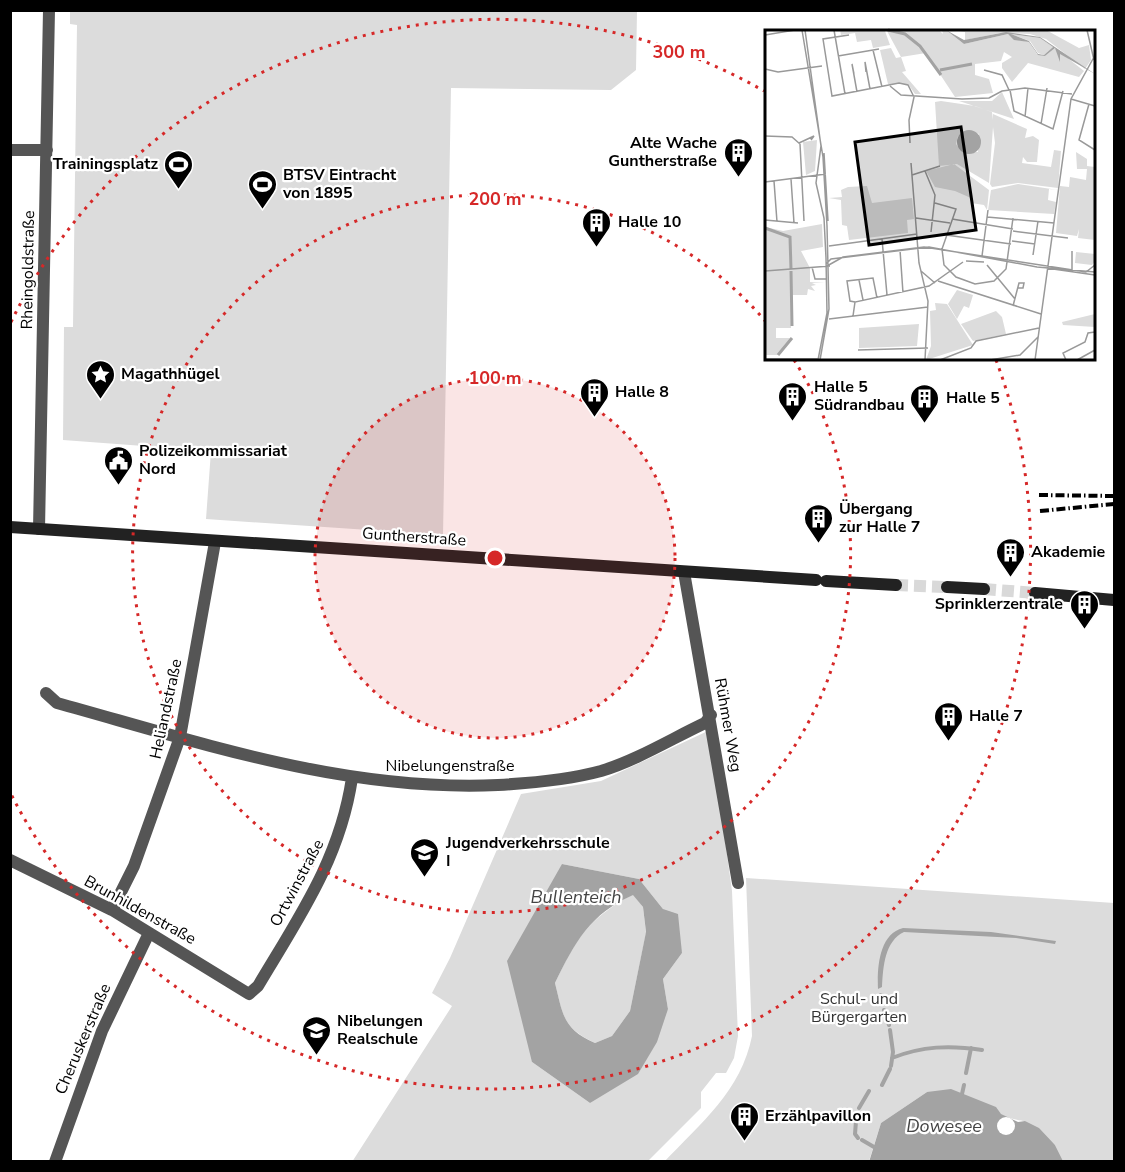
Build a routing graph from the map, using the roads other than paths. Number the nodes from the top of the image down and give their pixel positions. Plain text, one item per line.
1 (49, 10) edge
2 (10, 150) edge
3 (46, 150) junction
4 (10, 527) edge
5 (39, 530) junction
6 (215, 542) junction
7 (684, 572) junction
8 (896, 585) tunnel mouth
9 (947, 587) tunnel mouth
10 (984, 589) tunnel mouth
11 (1035, 593) tunnel mouth
12 (1114, 600) edge
13 (46, 693) dead end
14 (711, 715) junction
15 (180, 737) junction
16 (352, 778) junction
17 (10, 860) edge
18 (738, 884) dead end
19 (112, 910) junction
20 (149, 933) junction
21 (249, 994) joint
22 (55, 1161) edge

1 - 3 street, Rheingoldstraße
2 - 3 street
3 - 5 street, Rheingoldstraße
4 - 5 street, Guntherstraße
5 - 6 street, Guntherstraße
6 - 7 street, Guntherstraße
6 - 15 street, Heliandstraße
7 - 8 street, Guntherstraße
7 - 14 street, Rühmer Weg
9 - 10 street
11 - 12 street
13 - 15 street, Nibelungenstraße
14 - 16 street, Nibelungenstraße
14 - 18 street, Rühmer Weg
15 - 16 street, Nibelungenstraße
15 - 19 street, Heliandstraße
16 - 21 street, Ortwinstraße
17 - 19 street, Brunhildenstraße
19 - 20 street, Brunhildenstraße
20 - 21 street, Brunhildenstraße
20 - 22 street, Cheruskerstraße

